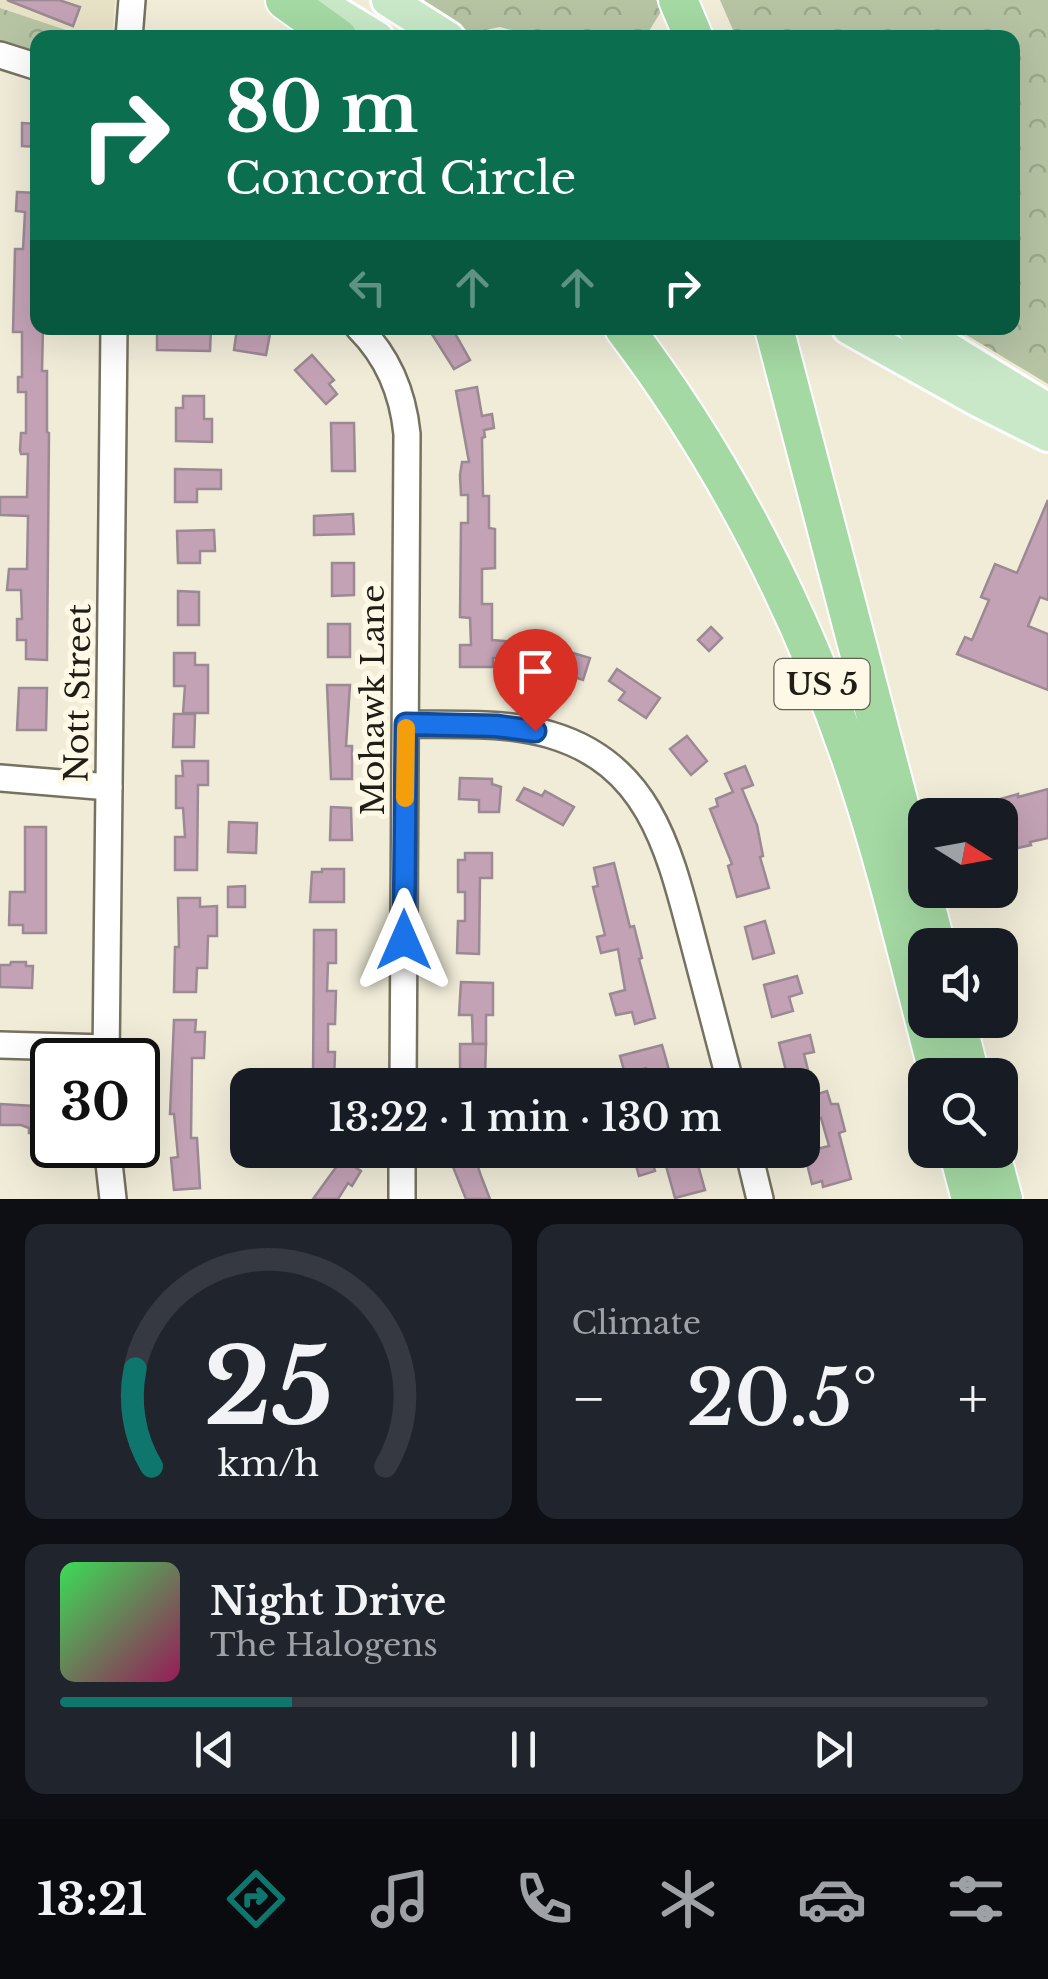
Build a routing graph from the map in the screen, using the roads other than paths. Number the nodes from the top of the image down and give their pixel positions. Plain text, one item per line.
1 (132, 0) edge
2 (285, 0) edge
3 (316, 0) edge
4 (388, 0) edge
5 (678, 0) edge
6 (130, 30) edge
7 (327, 30) edge
8 (363, 30) edge
9 (435, 30) edge
10 (691, 30) edge
11 (0, 55) edge
12 (30, 64) edge
13 (114, 335) edge
14 (364, 335) edge
15 (629, 335) edge
16 (776, 335) edge
17 (861, 335) edge
18 (925, 335) edge
19 (1048, 410) edge
20 (1048, 435) edge
21 (406, 724) junction
22 (0, 778) edge
23 (109, 787) junction
24 (932, 928) edge
25 (106, 1038) edge
26 (0, 1045) edge
27 (30, 1048) edge
28 (933, 1058) edge
29 (403, 1068) edge
30 (727, 1068) edge
31 (110, 1168) edge
32 (402, 1168) edge
33 (752, 1168) edge
34 (963, 1168) edge
35 (995, 1168) edge
36 (113, 1199) edge
37 (402, 1199) edge
38 (760, 1199) edge
39 (971, 1199) edge
40 (1003, 1199) edge

1 - 6 street
2 - 7 highway
3 - 8 main road
4 - 9 main road
5 - 10 highway
11 - 12 street
13 - 23 street, Nott Street
14 - 21 street, Mohawk Lane
15 - 28 highway, US 5
16 - 24 highway, US 5
17 - 20 main road
18 - 19 main road
21 - 29 street, Mohawk Lane
21 - 30 street
22 - 23 street
23 - 25 street, Nott Street
26 - 27 street
31 - 36 street
32 - 37 street
33 - 38 street
34 - 39 highway
35 - 40 highway

